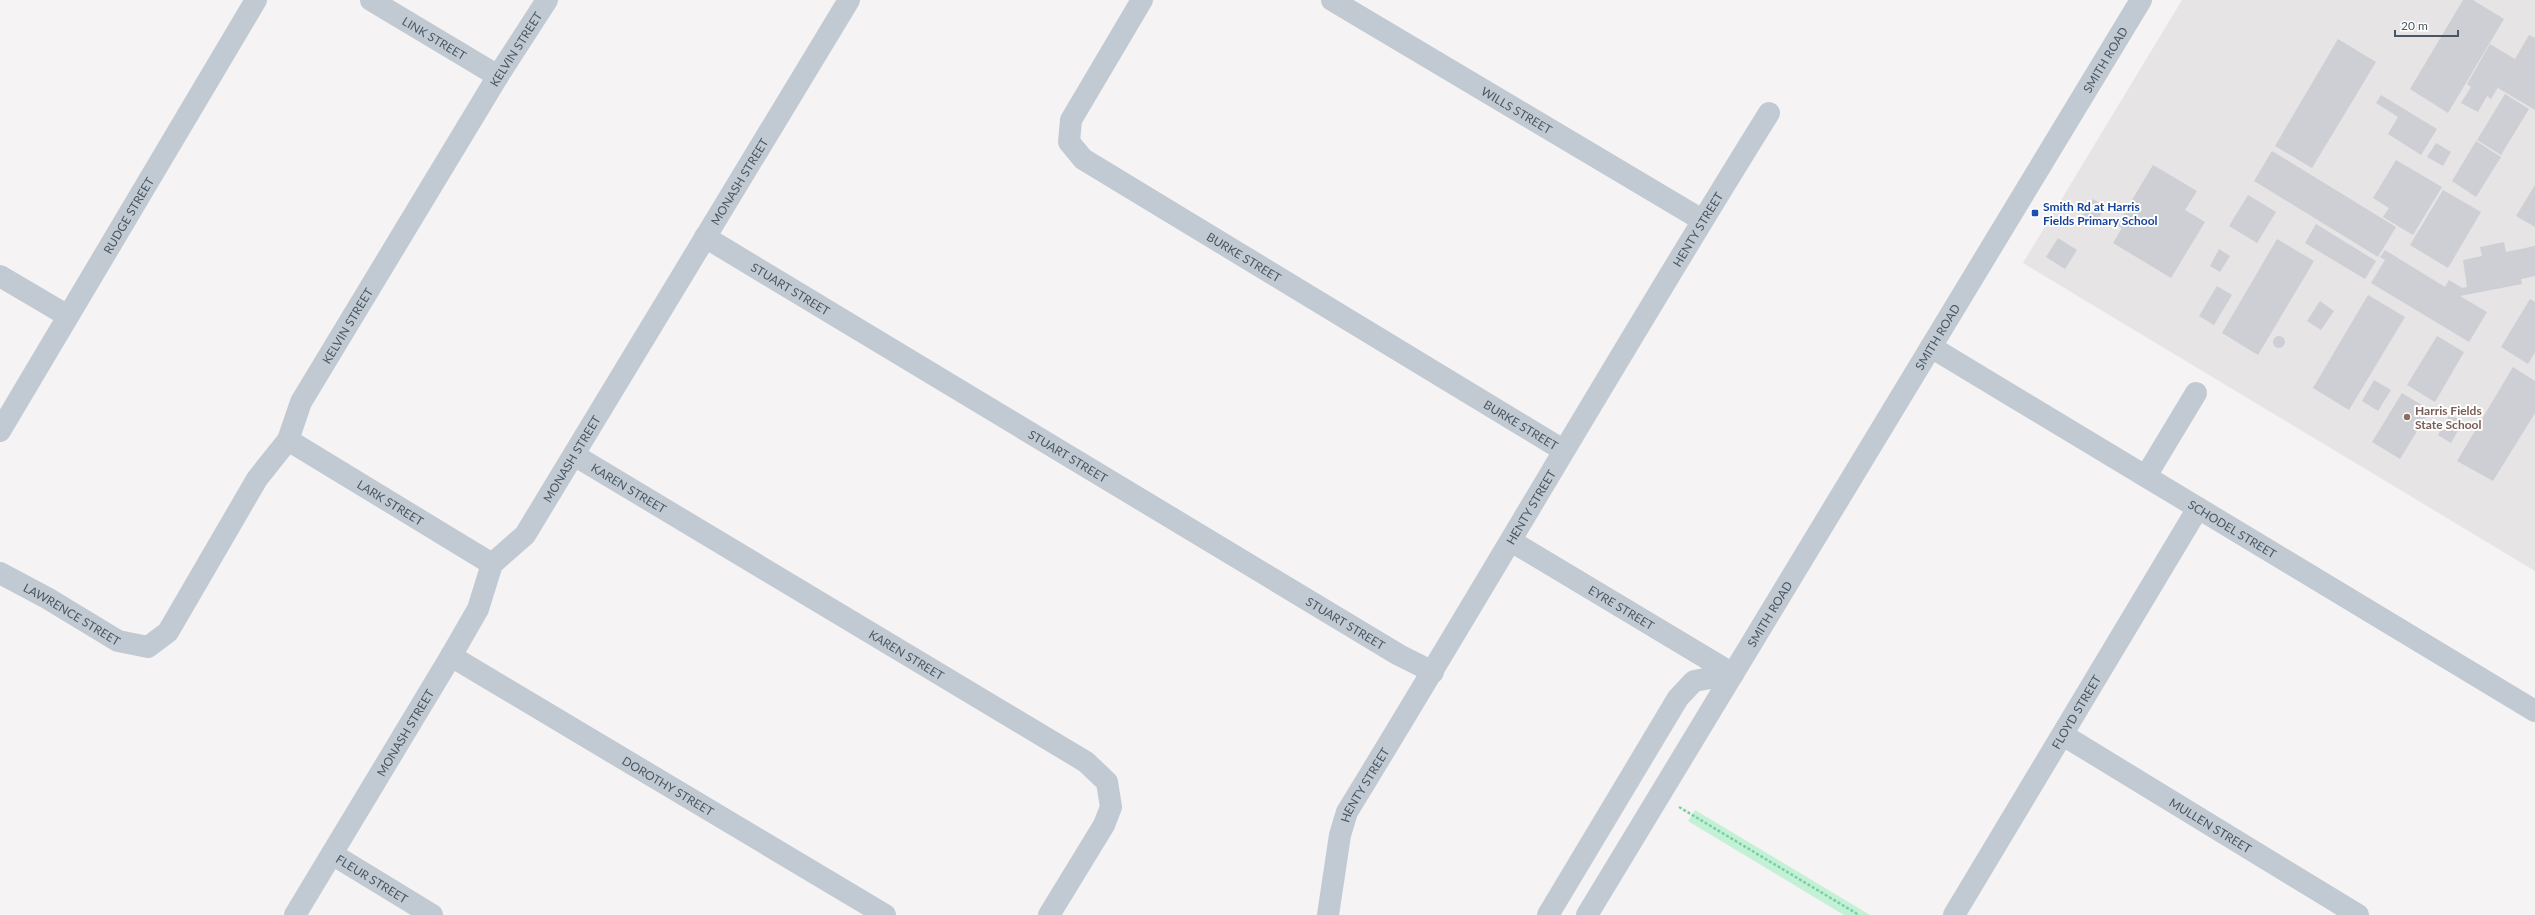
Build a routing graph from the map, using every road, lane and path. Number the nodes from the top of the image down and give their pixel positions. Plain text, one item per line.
1 (256, 0) edge
2 (371, 0) edge
3 (547, 0) edge
4 (849, 0) edge
5 (1142, 0) edge
6 (1332, 0) edge
7 (2141, 0) edge
8 (498, 76) junction
9 (1769, 113) dead end
10 (1702, 220) junction
11 (705, 237) junction
12 (0, 276) edge
13 (68, 316) junction
14 (1931, 346) junction
15 (2196, 393) dead end
16 (0, 431) edge
17 (288, 440) junction
18 (1563, 450) junction
19 (574, 455) junction
20 (2146, 476) junction
21 (2198, 508) junction
22 (1511, 541) junction
23 (492, 564) junction
24 (0, 573) edge
25 (148, 647) joint
26 (451, 656) junction
27 (1433, 672) junction
28 (1733, 674) junction
29 (2535, 711) edge
30 (2063, 735) junction
31 (1679, 807) dead end
32 (332, 854) junction
33 (295, 915) edge
34 (432, 915) edge
35 (885, 915) edge
36 (1049, 915) edge
37 (1328, 915) edge
38 (1548, 915) edge
39 (1587, 915) edge
40 (1858, 915) edge
41 (1954, 915) edge
42 (2358, 915) edge

1 - 13 street, RUDGE STREET
2 - 8 street, LINK STREET
3 - 8 street, KELVIN STREET
4 - 11 street, MONASH STREET
5 - 18 street, BURKE STREET
6 - 10 street, WILLS STREET
7 - 14 street, SMITH ROAD
8 - 17 street, KELVIN STREET
9 - 10 street, HENTY STREET
10 - 18 street, HENTY STREET
11 - 19 street, MONASH STREET
11 - 27 street, STUART STREET
12 - 13 street
13 - 16 street, RUDGE STREET
14 - 20 street, SCHODEL STREET
14 - 28 street, SMITH ROAD
15 - 20 street
17 - 23 street, LARK STREET
17 - 25 street, KELVIN STREET
18 - 22 street, HENTY STREET
19 - 23 street, MONASH STREET
19 - 36 street, KAREN STREET
20 - 21 street, SCHODEL STREET
21 - 29 street, SCHODEL STREET
21 - 30 street, FLOYD STREET
22 - 27 street, HENTY STREET
22 - 28 street, EYRE STREET
23 - 26 street, MONASH STREET
24 - 25 street, LAWRENCE STREET
26 - 32 street, MONASH STREET
26 - 35 street, DOROTHY STREET
27 - 37 street, HENTY STREET
28 - 38 street
28 - 39 street, SMITH ROAD
30 - 41 street, FLOYD STREET
30 - 42 street, MULLEN STREET
31 - 40 path
32 - 33 street, MONASH STREET
32 - 34 street, FLEUR STREET

